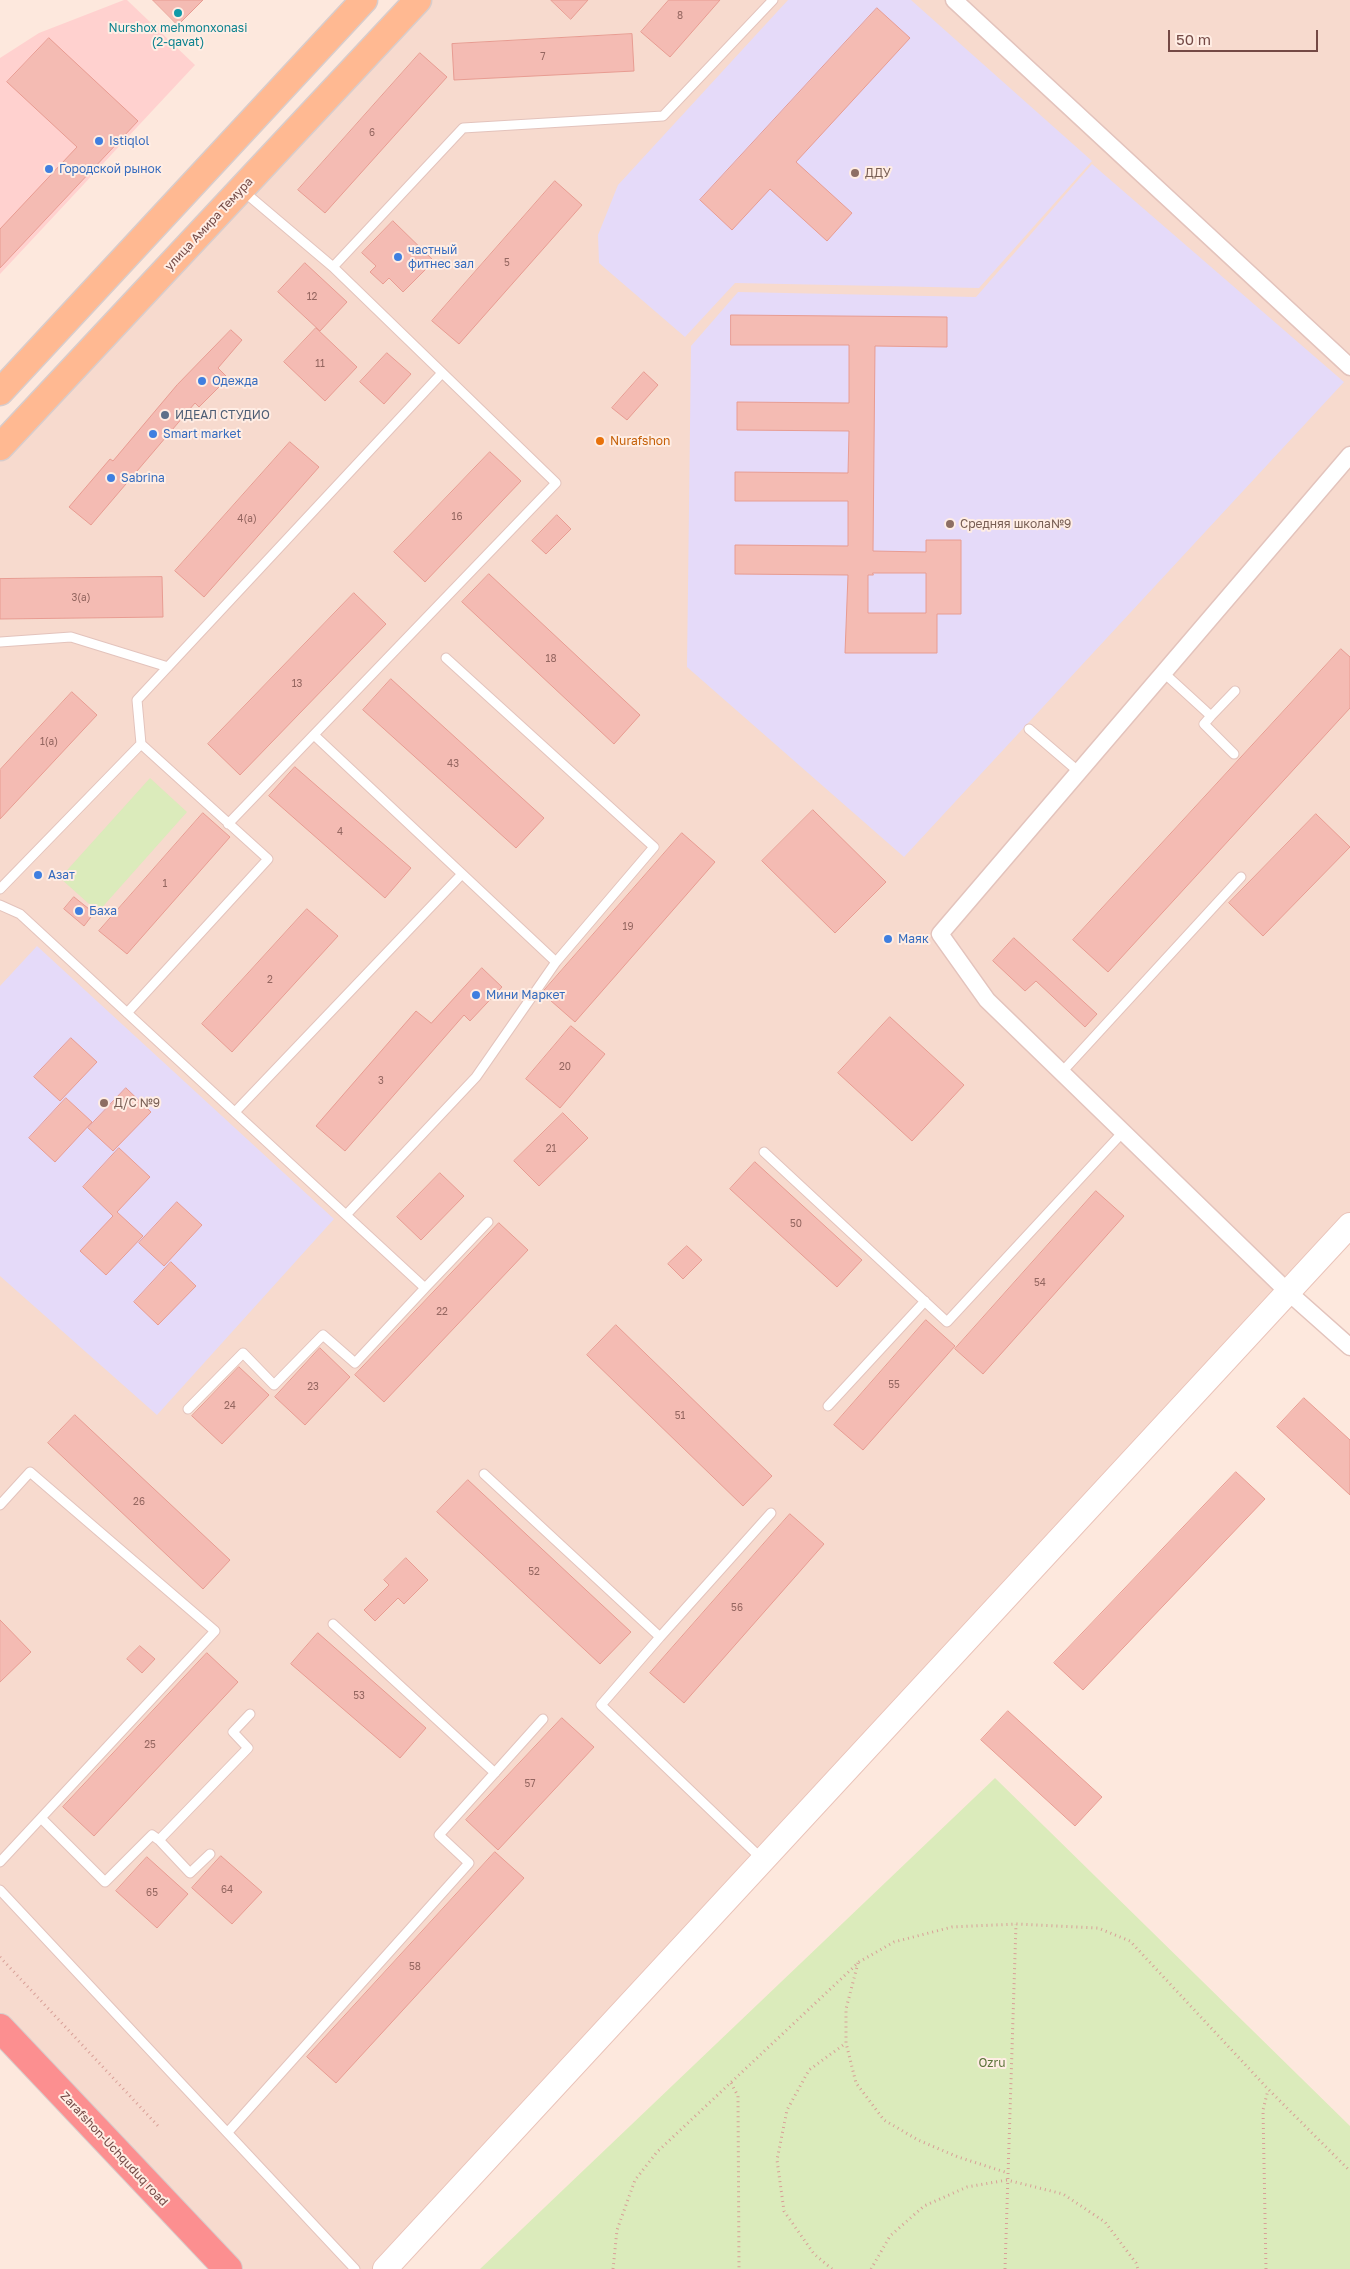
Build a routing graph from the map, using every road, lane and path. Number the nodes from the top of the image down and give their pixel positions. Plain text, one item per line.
1 (364, 0) edge
2 (418, 0) edge
3 (773, 0) edge
4 (954, 0) edge
5 (241, 189) junction
6 (333, 267) junction
7 (1350, 367) edge
8 (442, 373) junction
9 (0, 392) edge
10 (0, 447) edge
11 (1350, 456) edge
12 (0, 642) edge
13 (446, 658) dead end
14 (168, 667) junction
15 (1164, 673) junction
16 (1236, 691) dead end
17 (1212, 716) junction
18 (1029, 729) dead end
19 (314, 735) junction
20 (141, 744) junction
21 (1234, 754) dead end
22 (1079, 772) junction
23 (228, 824) junction
24 (462, 874) junction
25 (1241, 877) dead end
26 (0, 889) edge
27 (0, 906) edge
28 (556, 962) junction
29 (127, 1013) junction
30 (1062, 1072) junction
31 (235, 1112) junction
32 (1123, 1132) junction
33 (764, 1152) dead end
34 (346, 1215) junction
35 (488, 1222) dead end
36 (1350, 1224) edge
37 (424, 1288) junction
38 (1287, 1291) junction
39 (926, 1301) junction
40 (1350, 1346) edge
41 (828, 1406) dead end
42 (188, 1409) dead end
43 (484, 1474) dead end
44 (0, 1505) edge
45 (771, 1512) dead end
46 (333, 1624) dead end
47 (660, 1637) junction
48 (250, 1714) dead end
49 (543, 1719) dead end
50 (495, 1773) junction
51 (42, 1819) junction
52 (159, 1840) junction
53 (210, 1854) dead end
54 (762, 1860) junction
55 (0, 1862) edge
56 (0, 1890) edge
57 (1016, 1924) junction
58 (0, 1957) edge
59 (859, 1962) junction
60 (0, 2028) edge
61 (846, 2043) junction
62 (731, 2083) junction
63 (1268, 2089) junction
64 (159, 2126) dead end
65 (228, 2132) junction
66 (1350, 2171) edge
67 (1008, 2174) junction
68 (1007, 2180) junction
69 (228, 2269) edge
70 (355, 2269) edge
71 (385, 2269) edge
72 (613, 2269) edge
73 (739, 2269) edge
74 (832, 2269) edge
75 (871, 2269) edge
76 (1005, 2269) edge
77 (1138, 2269) edge
78 (1266, 2269) edge

1 - 9 main road
2 - 5 main road, улица Амира Темура
3 - 6 lane
4 - 7 street
5 - 6 lane
5 - 10 main road, улица Амира Темура
6 - 8 lane
8 - 14 lane
8 - 19 lane
11 - 15 street
12 - 14 lane
13 - 28 lane
14 - 20 lane
15 - 17 lane
15 - 22 street
16 - 17 lane
17 - 21 lane
18 - 22 lane
19 - 23 lane
19 - 24 lane
20 - 23 lane
20 - 26 lane
22 - 30 street
23 - 29 lane
24 - 28 lane
24 - 31 lane
25 - 30 lane
27 - 29 lane
28 - 34 lane
29 - 31 lane
30 - 32 street
31 - 34 lane
32 - 38 street
32 - 39 lane
33 - 39 lane
34 - 37 lane
35 - 37 lane
36 - 38 street
37 - 42 lane
38 - 40 street
38 - 54 street
39 - 41 lane
43 - 47 lane
44 - 51 lane
45 - 47 lane
46 - 50 lane
47 - 54 lane
48 - 52 lane
49 - 50 lane
50 - 65 lane
51 - 52 lane
51 - 55 lane
52 - 53 lane
54 - 71 street
56 - 65 lane
57 - 59 path
57 - 63 path
57 - 67 path
58 - 64 path
59 - 61 path
59 - 62 path
60 - 69 highway, Zarafshon-Uchquduq road
61 - 67 path
61 - 74 path
62 - 72 path
62 - 73 path
63 - 66 path
63 - 78 path
65 - 70 lane
67 - 68 path
68 - 75 path
68 - 76 path
68 - 77 path

